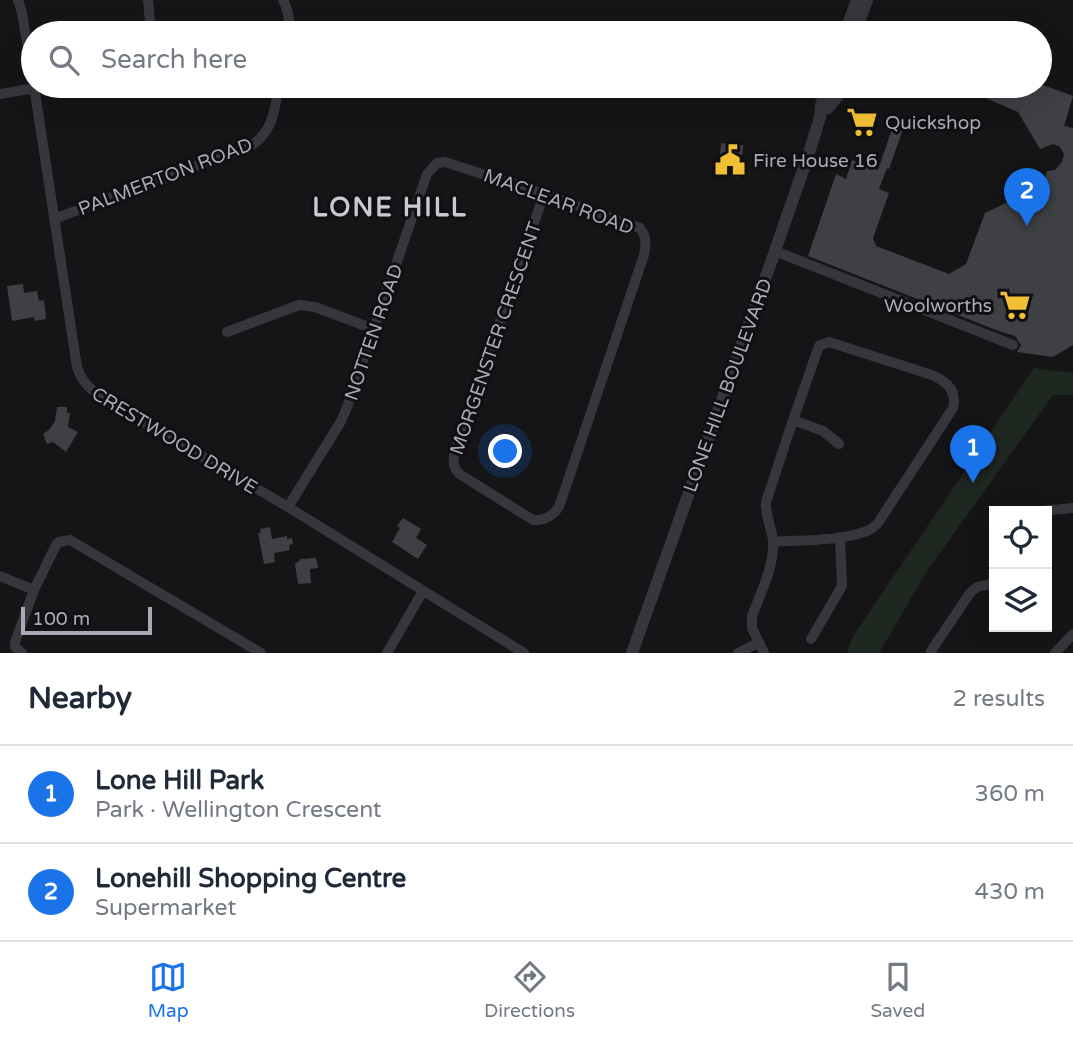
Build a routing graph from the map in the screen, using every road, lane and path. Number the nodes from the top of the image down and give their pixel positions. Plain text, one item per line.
1 (18, 0) edge
2 (148, 0) edge
3 (283, 0) edge
4 (857, 0) edge
5 (867, 0) edge
6 (23, 21) edge
7 (150, 21) edge
8 (290, 21) edge
9 (849, 21) edge
10 (859, 21) edge
11 (21, 88) edge
12 (0, 94) edge
13 (36, 98) edge
14 (277, 98) edge
15 (823, 98) edge
16 (830, 98) edge
17 (836, 98) edge
18 (824, 112) junction
19 (452, 164) joint
20 (544, 194) junction
21 (54, 219) junction
22 (775, 251) junction
23 (645, 255) joint
24 (374, 329) junction
25 (227, 332) dead end
26 (1013, 345) dead end
27 (793, 420) junction
28 (839, 444) dead end
29 (288, 508) junction
30 (1073, 508) edge
31 (1052, 510) edge
32 (841, 537) junction
33 (774, 542) junction
34 (0, 576) edge
35 (989, 584) edge
36 (34, 590) junction
37 (423, 591) junction
38 (1073, 634) edge
39 (811, 639) dead end
40 (761, 648) edge
41 (931, 652) edge
42 (22, 653) edge
43 (261, 653) edge
44 (387, 653) edge
45 (524, 653) edge
46 (632, 653) edge
47 (738, 653) edge
48 (1055, 653) edge

1 - 6 street, CRESTWOOD DRIVE
2 - 7 street
3 - 8 street
4 - 9 street
5 - 10 street
11 - 12 street
13 - 21 street, CRESTWOOD DRIVE
14 - 21 street, PALMERTON ROAD
15 - 18 street, LONE HILL BOULEVARD
16 - 18 street, LONE HILL BOULEVARD
17 - 18 street
18 - 22 street, LONE HILL BOULEVARD
19 - 20 street, MACLEAR ROAD
19 - 24 street, NOTTEN ROAD
20 - 23 street, MACLEAR ROAD
20 - 23 street, MORGENSTER CRESCENT
21 - 29 street, CRESTWOOD DRIVE
22 - 26 street
22 - 46 street, LONE HILL BOULEVARD
24 - 25 street
24 - 29 street, NOTTEN ROAD
27 - 28 street
27 - 32 street
27 - 33 street
29 - 37 street, CRESTWOOD DRIVE
30 - 31 street
32 - 33 street
32 - 39 street
33 - 40 street
34 - 36 street
35 - 41 street
36 - 42 street
36 - 43 street
37 - 44 street
37 - 45 street, CRESTWOOD DRIVE
38 - 48 street
40 - 47 street

